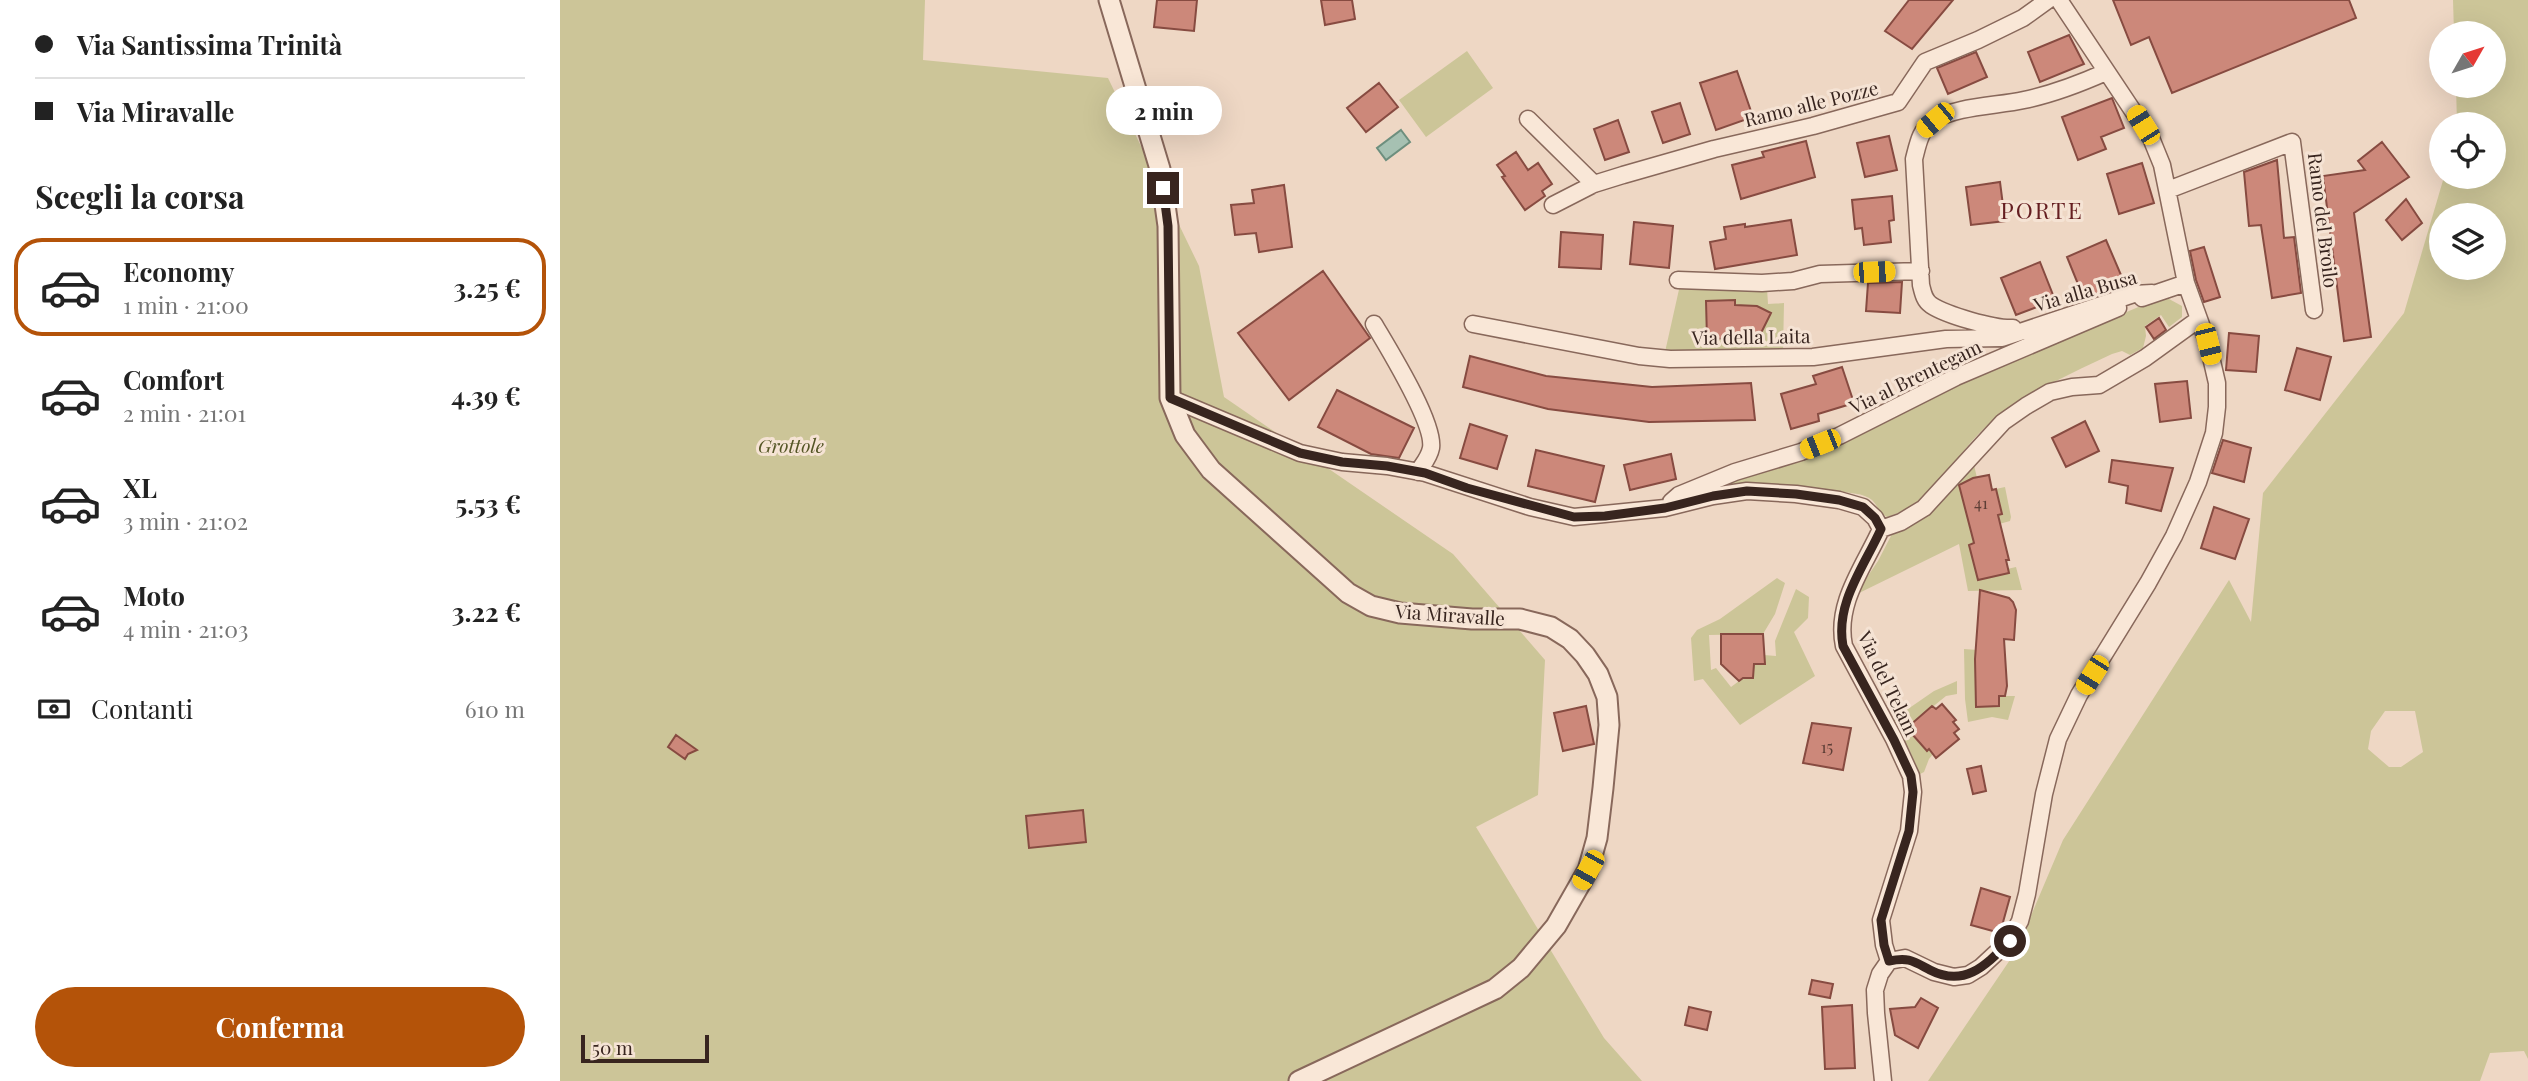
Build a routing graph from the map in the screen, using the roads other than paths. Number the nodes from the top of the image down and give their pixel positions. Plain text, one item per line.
1 (1109, 0) edge
2 (2048, 0) edge
3 (2059, 0) edge
4 (2106, 72) junction
5 (1528, 118) dead end
6 (1594, 184) junction
7 (2168, 190) junction
8 (1553, 205) dead end
9 (1921, 271) junction
10 (1678, 280) dead end
11 (2186, 283) junction
12 (2152, 293) junction
13 (2314, 310) dead end
14 (2199, 319) junction
15 (1374, 324) dead end
16 (1473, 324) dead end
17 (2029, 328) junction
18 (1170, 398) junction
19 (1418, 472) junction
20 (1665, 508) junction
21 (1881, 529) junction
22 (1889, 961) junction
23 (1299, 1081) edge
24 (1883, 1081) edge

1 - 18 street, Via Miravalle
2 - 6 street, Ramo alle Pozze
3 - 4 street
4 - 7 street
4 - 9 street
5 - 6 street
6 - 8 street, Ramo alle Pozze
7 - 11 street
7 - 13 street, Ramo del Broilo
9 - 10 street
9 - 17 street
11 - 12 street, Via al Brentegam
11 - 14 street
12 - 17 street, Via alla Busa
12 - 20 street, Via al Brentegam
14 - 21 street
14 - 22 street
15 - 19 street
16 - 17 street, Via della Laita
18 - 19 street, Via al Brentegam
18 - 23 street, Via Miravalle
19 - 20 street, Via al Brentegam
20 - 21 street, Via al Brentegam
21 - 22 street, Via del Telam
22 - 24 street

